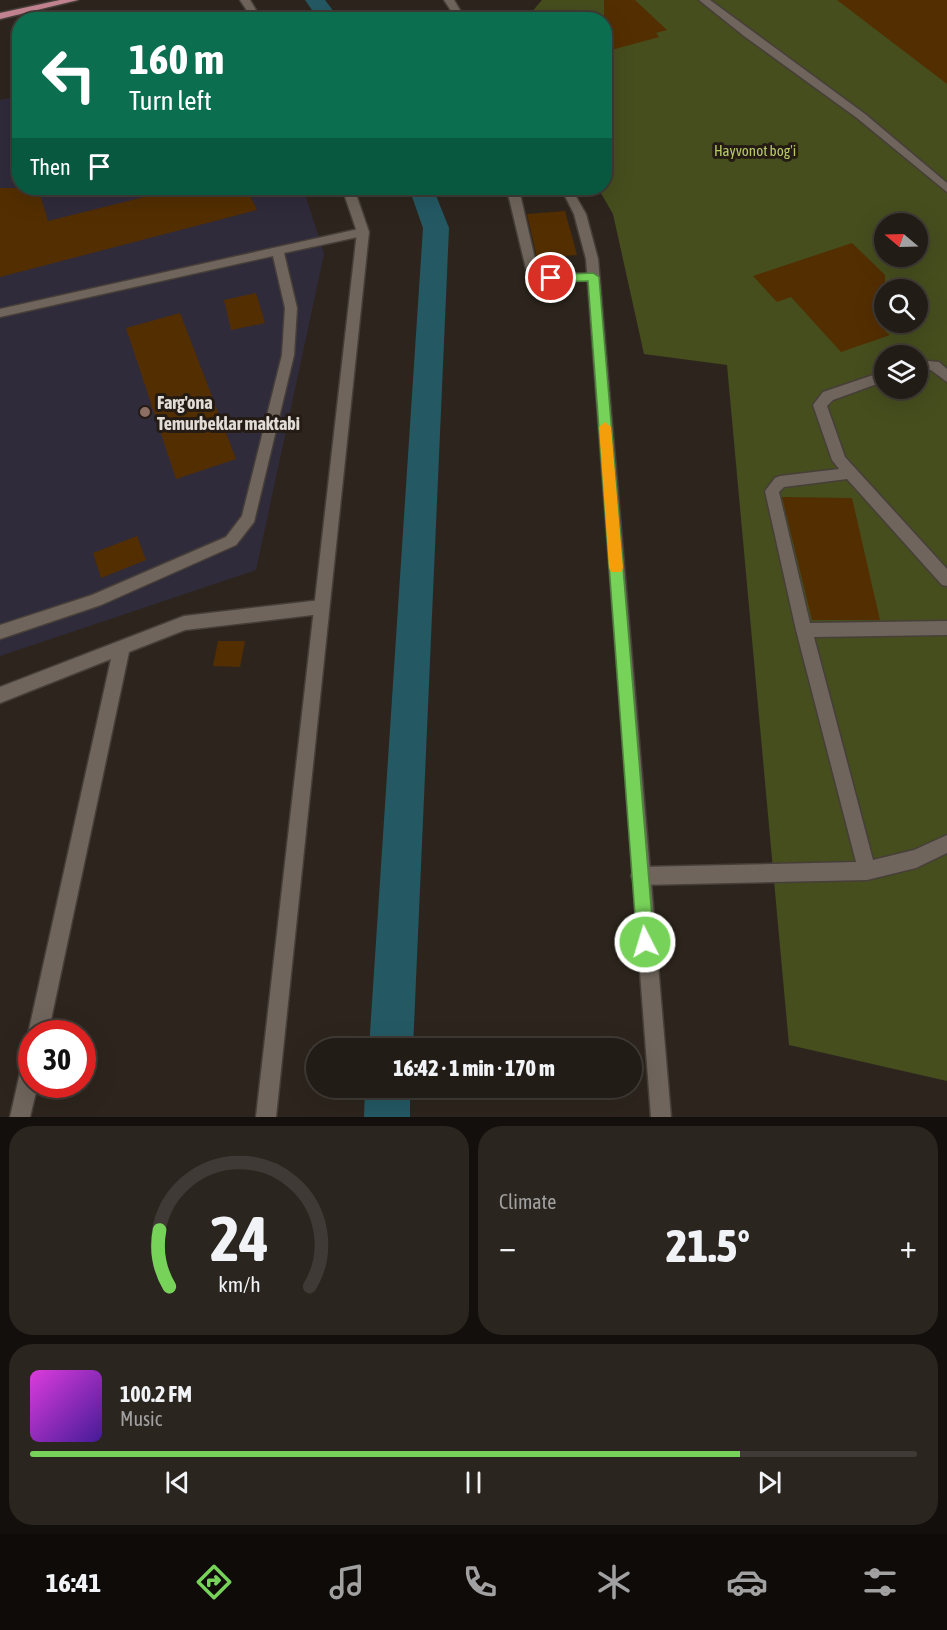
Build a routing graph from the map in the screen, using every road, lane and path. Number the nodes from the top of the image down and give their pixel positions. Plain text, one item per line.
1 (73, 0) edge
2 (704, 0) edge
3 (18, 12) edge
4 (947, 189) edge
5 (350, 195) edge
6 (514, 195) edge
7 (570, 195) edge
8 (363, 232) junction
9 (278, 251) junction
10 (593, 277) junction
11 (0, 314) edge
12 (928, 365) edge
13 (947, 377) edge
14 (874, 380) edge
15 (850, 473) junction
16 (947, 580) edge
17 (321, 607) junction
18 (947, 628) edge
19 (804, 630) junction
20 (0, 632) edge
21 (122, 647) junction
22 (0, 695) edge
23 (947, 844) edge
24 (867, 871) junction
25 (640, 876) junction
26 (41, 1020) edge
27 (24, 1098) edge
28 (20, 1117) edge
29 (267, 1117) edge
30 (661, 1117) edge

1 - 3 main road
2 - 4 street
5 - 8 street
6 - 10 street
7 - 10 street
8 - 9 street
8 - 17 street
9 - 11 street
9 - 20 street
10 - 25 street
12 - 13 street
14 - 15 street
15 - 16 street
15 - 19 street
17 - 21 street
17 - 29 street
18 - 19 street
19 - 24 street
21 - 22 street
21 - 26 street
23 - 24 street
24 - 25 street
25 - 30 street
27 - 28 street

